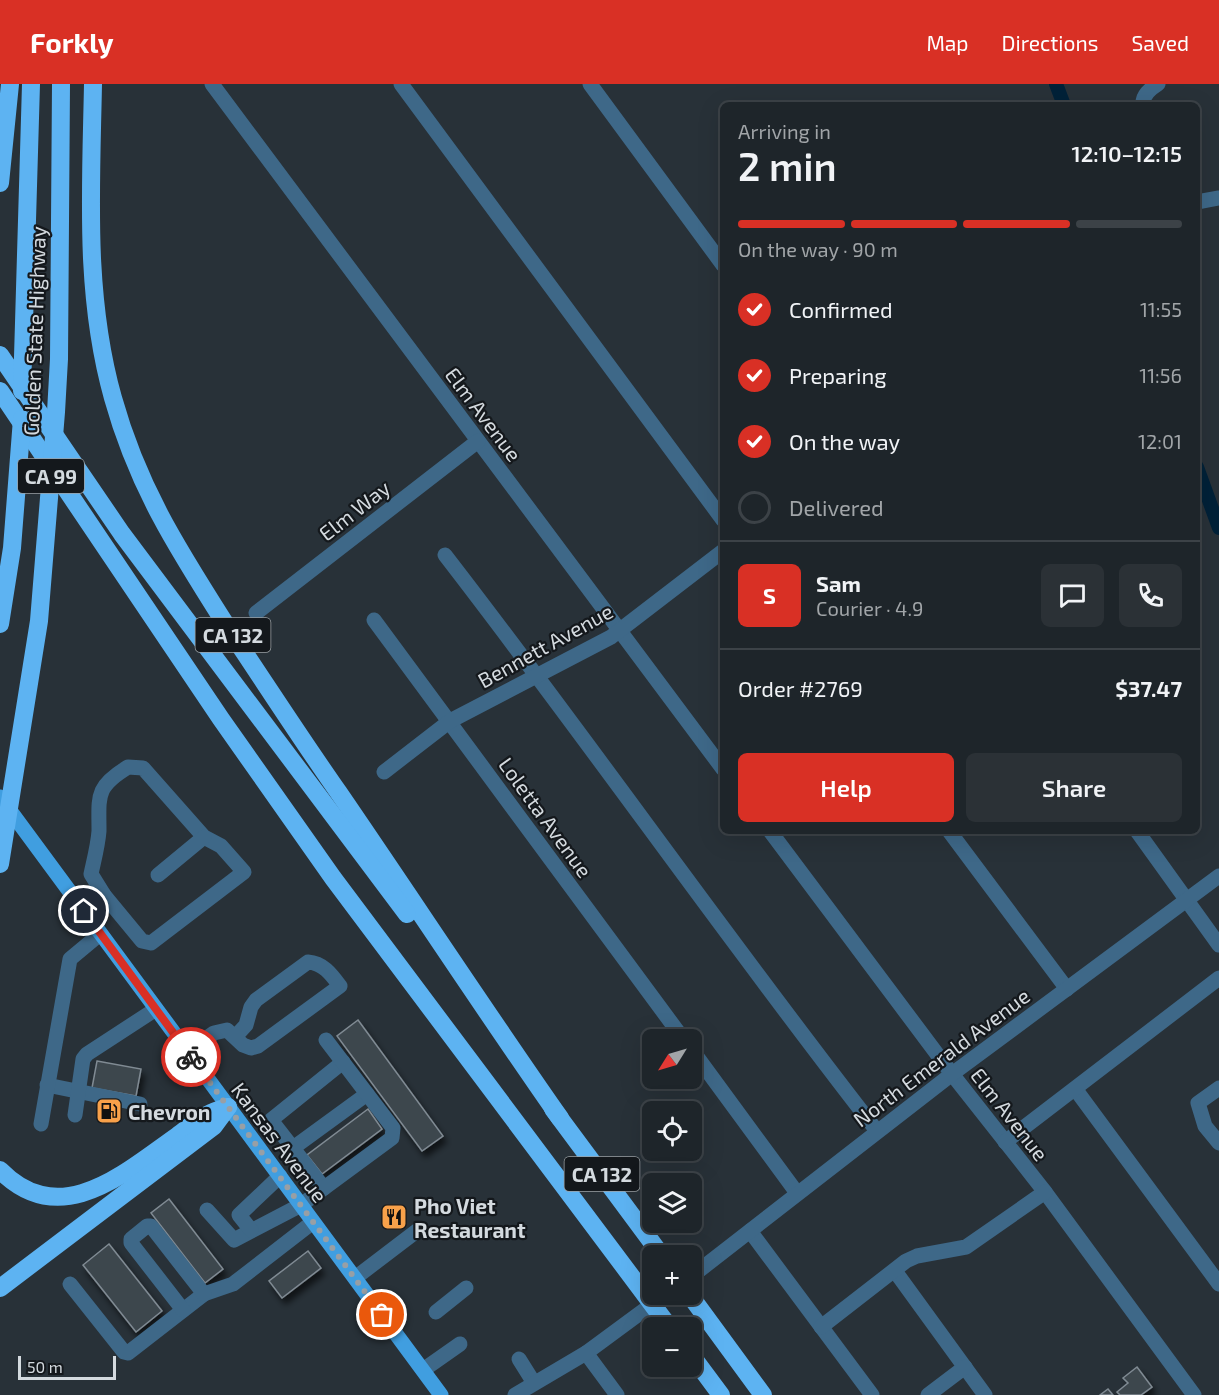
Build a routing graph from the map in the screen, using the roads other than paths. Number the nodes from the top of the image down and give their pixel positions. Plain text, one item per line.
1 (10, 84) edge
2 (32, 84) edge
3 (61, 84) edge
4 (93, 84) edge
5 (212, 84) edge
6 (401, 84) edge
7 (590, 84) edge
8 (1158, 84) edge
9 (1142, 102) edge
10 (0, 183) edge
11 (1219, 198) edge
12 (1200, 201) edge
13 (720, 261) edge
14 (0, 356) edge
15 (0, 391) edge
16 (478, 441) junction
17 (720, 516) edge
18 (720, 553) edge
19 (445, 555) dead end
20 (256, 613) dead end
21 (374, 620) dead end
22 (0, 624) edge
23 (619, 630) junction
24 (537, 674) junction
25 (450, 721) junction
26 (720, 764) edge
27 (384, 772) dead end
28 (0, 797) edge
29 (772, 834) edge
30 (951, 834) edge
31 (1139, 834) edge
32 (204, 837) junction
33 (0, 864) edge
34 (158, 875) dead end
35 (1219, 876) edge
36 (104, 895) junction
37 (1188, 901) junction
38 (84, 911) junction
39 (100, 934) junction
40 (1219, 945) edge
41 (1219, 978) edge
42 (1067, 989) junction
43 (156, 1009) junction
44 (676, 1029) edge
45 (235, 1037) junction
46 (326, 1040) dead end
47 (187, 1052) junction
48 (343, 1062) junction
49 (702, 1064) edge
50 (952, 1074) junction
51 (47, 1085) junction
52 (1219, 1088) edge
53 (1076, 1090) junction
54 (78, 1092) junction
55 (367, 1094) junction
56 (140, 1104) dead end
57 (228, 1107) junction
58 (75, 1115) dead end
59 (560, 1118) junction
60 (41, 1124) dead end
61 (877, 1131) junction
62 (1005, 1142) junction
63 (1219, 1143) edge
64 (293, 1148) junction
65 (0, 1170) edge
66 (280, 1176) junction
67 (324, 1188) junction
68 (1045, 1192) junction
69 (797, 1193) junction
70 (301, 1205) junction
71 (207, 1210) dead end
72 (313, 1222) junction
73 (251, 1230) junction
74 (418, 1230) dead end
75 (750, 1231) junction
76 (654, 1245) edge
77 (702, 1267) edge
78 (895, 1271) junction
79 (355, 1278) junction
80 (70, 1284) dead end
81 (1219, 1284) edge
82 (0, 1287) edge
83 (466, 1288) dead end
84 (204, 1294) junction
85 (651, 1305) edge
86 (697, 1305) edge
87 (183, 1310) junction
88 (436, 1312) dead end
89 (662, 1317) edge
90 (821, 1327) junction
91 (460, 1344) dead end
92 (586, 1353) junction
93 (519, 1359) dead end
94 (965, 1367) junction
95 (702, 1369) edge
96 (423, 1370) junction
97 (534, 1383) junction
98 (441, 1395) edge
99 (515, 1395) edge
100 (617, 1395) edge
101 (721, 1395) edge
102 (763, 1395) edge
103 (872, 1395) edge
104 (928, 1395) edge
105 (986, 1395) edge
106 (1194, 1395) edge

1 - 10 highway
2 - 22 highway, Golden State Highway / CA 99
3 - 33 highway, Golden State Highway / CA 99
4 - 59 highway, CA 132
5 - 16 street, Elm Avenue
6 - 17 street
7 - 13 street
8 - 9 street
11 - 12 street
14 - 59 highway
15 - 89 highway, CA 132
16 - 20 street, Elm Way
16 - 23 street, Elm Avenue
18 - 23 street, Bennett Avenue
19 - 24 street
21 - 25 street, Loletta Avenue
23 - 24 street, Bennett Avenue
23 - 26 street, Elm Avenue
24 - 25 street, Bennett Avenue
24 - 61 street
25 - 27 street, Bennett Avenue
25 - 44 street, Loletta Avenue
28 - 38 main road, Kansas Avenue
29 - 50 street, Elm Avenue
30 - 42 street
31 - 37 street
32 - 34 street
32 - 36 street
32 - 36 street
35 - 37 street, North Emerald Avenue
36 - 38 street
37 - 40 street
37 - 42 street, North Emerald Avenue
38 - 39 main road, Kansas Avenue
39 - 43 main road, Kansas Avenue
39 - 51 street
41 - 53 street
42 - 50 street, North Emerald Avenue
43 - 47 main road, Kansas Avenue
43 - 54 street
45 - 45 street
45 - 47 street
46 - 48 street
47 - 57 main road, Kansas Avenue
48 - 55 street
48 - 64 street
49 - 69 street
50 - 61 street, North Emerald Avenue
50 - 62 street, Elm Avenue
51 - 54 street
51 - 60 street
52 - 63 street
53 - 62 street
53 - 81 street
54 - 56 street
54 - 58 street
55 - 64 street
55 - 67 street
57 - 65 highway
57 - 66 main road, Kansas Avenue
57 - 82 highway
59 - 76 highway, CA 132
61 - 69 street, North Emerald Avenue
62 - 68 street, Elm Avenue
64 - 67 street
66 - 70 main road, Kansas Avenue
66 - 73 street
67 - 70 street
68 - 78 street
68 - 106 street, Elm Avenue
69 - 75 street, North Emerald Avenue
70 - 72 main road, Kansas Avenue
70 - 73 street
71 - 73 street
72 - 79 main road, Kansas Avenue
72 - 84 street
74 - 79 street
75 - 77 street, North Emerald Avenue
75 - 90 street
78 - 90 street
78 - 94 street
79 - 96 main road, Kansas Avenue
80 - 87 street
83 - 88 street
84 - 87 street
84 - 87 street
85 - 92 street
86 - 102 highway
90 - 103 street
91 - 96 street
92 - 97 street
92 - 100 street
93 - 97 street
94 - 104 street
94 - 105 street
95 - 101 highway
96 - 98 main road, Kansas Avenue
97 - 99 street

